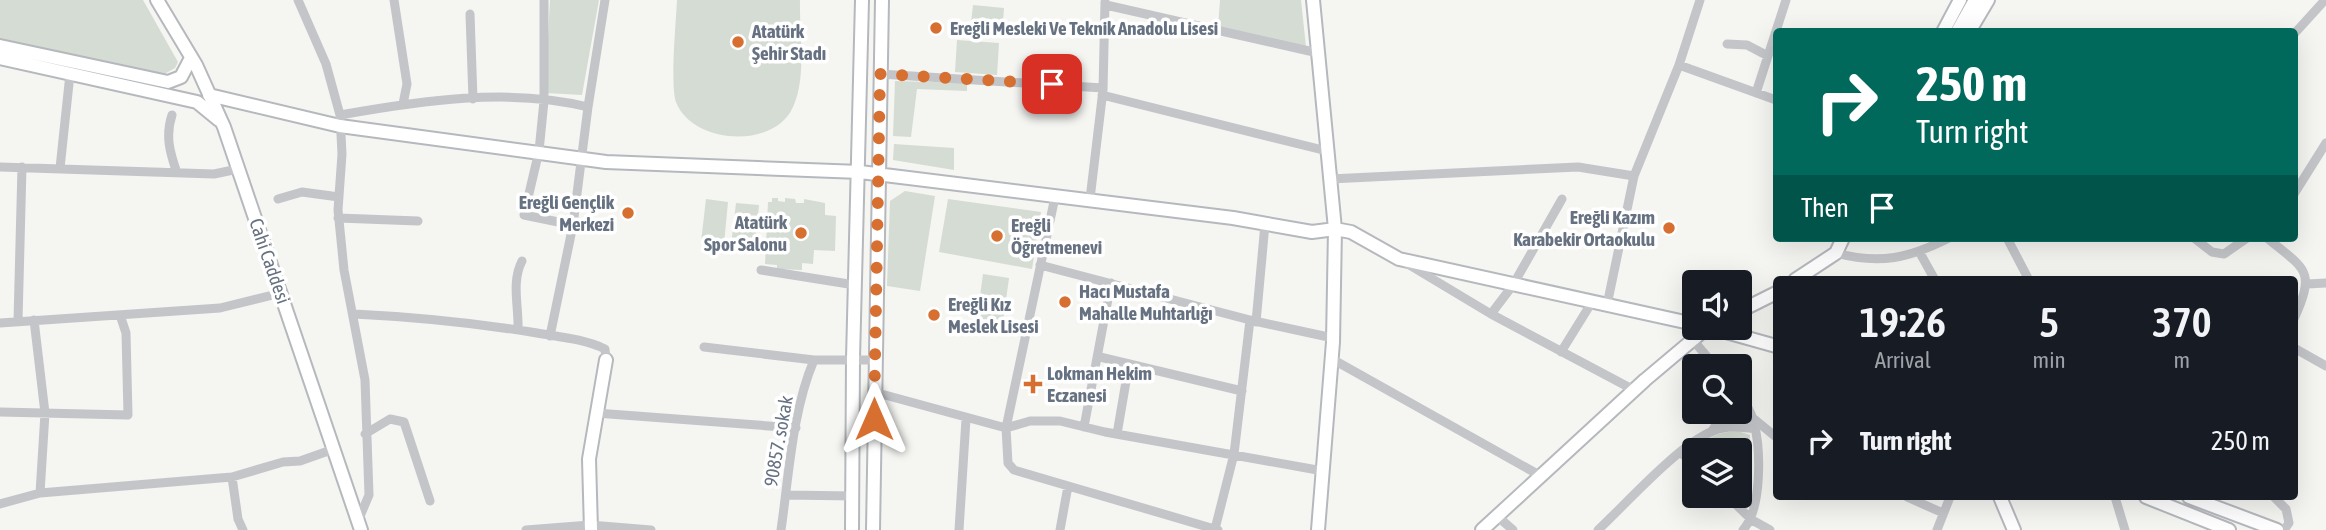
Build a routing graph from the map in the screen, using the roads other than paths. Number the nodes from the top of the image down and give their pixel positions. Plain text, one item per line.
1 (158, 0) edge
2 (298, 0) edge
3 (394, 0) edge
4 (544, 0) edge
5 (605, 0) edge
6 (862, 0) edge
7 (882, 0) edge
8 (1313, 0) edge
9 (1700, 0) edge
10 (1786, 0) edge
11 (1975, 0) edge
12 (1987, 0) edge
13 (2325, 0) edge
14 (1106, 2) edge
15 (1958, 2) edge
16 (470, 14) dead end
17 (1777, 28) edge
18 (1945, 28) edge
19 (1959, 28) edge
20 (1971, 28) edge
21 (2298, 30) edge
22 (1773, 40) edge
23 (1727, 44) dead end
24 (0, 46) edge
25 (1318, 53) junction
26 (1768, 56) junction
27 (0, 58) edge
28 (191, 58) junction
29 (1679, 65) junction
30 (69, 74) junction
31 (880, 74) junction
32 (1103, 91) junction
33 (1756, 93) junction
34 (209, 95) junction
35 (473, 99) junction
36 (1773, 99) edge
37 (544, 101) junction
38 (403, 104) junction
39 (588, 107) junction
40 (172, 115) dead end
41 (340, 121) junction
42 (221, 122) junction
43 (2326, 143) edge
44 (539, 151) junction
45 (1327, 151) junction
46 (584, 159) junction
47 (0, 167) edge
48 (22, 167) junction
49 (61, 168) junction
50 (238, 169) junction
51 (860, 172) junction
52 (177, 173) junction
53 (880, 175) junction
54 (1634, 176) junction
55 (1330, 179) junction
56 (2298, 188) edge
57 (338, 197) junction
58 (1055, 197) junction
59 (278, 199) dead end
60 (1090, 199) junction
61 (1562, 199) dead end
62 (338, 218) junction
63 (418, 221) dead end
64 (1265, 224) junction
65 (573, 225) junction
66 (1335, 229) junction
67 (1841, 242) edge
68 (1941, 242) edge
69 (2009, 242) edge
70 (2199, 242) edge
71 (2241, 242) edge
72 (2272, 242) edge
73 (1836, 253) junction
74 (1920, 253) junction
75 (1399, 259) junction
76 (522, 261) dead end
77 (1040, 265) junction
78 (761, 270) dead end
79 (1802, 276) edge
80 (1933, 276) edge
81 (2027, 276) edge
82 (1111, 283) junction
83 (2326, 283) edge
84 (2307, 284) junction
85 (855, 285) junction
86 (1513, 285) junction
87 (281, 293) junction
88 (1773, 294) edge
89 (1592, 302) junction
90 (1607, 305) junction
91 (1752, 305) edge
92 (2298, 308) edge
93 (120, 314) junction
94 (354, 314) junction
95 (1491, 314) junction
96 (34, 320) junction
97 (18, 321) junction
98 (1253, 321) junction
99 (1682, 321) edge
100 (0, 323) edge
101 (518, 330) junction
102 (550, 336) junction
103 (1333, 338) junction
104 (1752, 339) edge
105 (1691, 340) edge
106 (1693, 340) edge
107 (1773, 345) edge
108 (704, 347) dead end
109 (2298, 350) edge
110 (1562, 352) junction
111 (1705, 354) edge
112 (1100, 357) junction
113 (853, 359) junction
114 (1332, 359) junction
115 (606, 360) joint
116 (814, 360) junction
117 (874, 360) junction
118 (1129, 364) junction
119 (2326, 366) edge
120 (1634, 390) junction
121 (1242, 391) junction
122 (874, 392) junction
123 (0, 412) edge
124 (45, 413) junction
125 (596, 413) junction
126 (1752, 418) edge
127 (966, 419) junction
128 (1717, 424) edge
129 (1755, 424) junction
130 (1084, 427) junction
131 (796, 428) junction
132 (1006, 428) junction
133 (1712, 431) junction
134 (365, 434) junction
135 (1117, 434) junction
136 (1773, 435) edge
137 (334, 449) junction
138 (1681, 453) joint
139 (1234, 454) junction
140 (1322, 471) junction
141 (1541, 476) junction
142 (232, 477) junction
143 (1068, 486) junction
144 (40, 493) junction
145 (786, 495) junction
146 (853, 496) junction
147 (1914, 500) edge
148 (1949, 500) edge
149 (2001, 500) edge
150 (2116, 500) edge
151 (2154, 500) edge
152 (2197, 500) edge
153 (2277, 500) edge
154 (430, 501) dead end
155 (0, 504) edge
156 (1740, 508) edge
157 (1943, 513) junction
158 (1497, 516) junction
159 (1752, 520) junction
160 (360, 526) edge
161 (591, 528) edge
162 (1217, 529) edge
163 (243, 530) edge
164 (526, 530) edge
165 (651, 530) edge
166 (782, 530) edge
167 (852, 530) edge
168 (873, 530) edge
169 (959, 530) edge
170 (1060, 530) edge
171 (1318, 530) edge
172 (1482, 530) edge
173 (1513, 530) edge
174 (1598, 530) edge
175 (1743, 530) edge
176 (1770, 530) edge
177 (1937, 530) edge
178 (2014, 530) edge
179 (2125, 530) edge
180 (2230, 530) edge
181 (2277, 530) edge
182 (2284, 530) edge

1 - 28 street, Cahi Caddesi
2 - 41 street
3 - 38 street
4 - 37 street
5 - 39 street
6 - 51 street
7 - 31 street
8 - 25 street
9 - 29 street
10 - 17 street
11 - 19 street
12 - 20 street
13 - 21 street
14 - 25 street
14 - 32 street
15 - 18 street
16 - 35 street
22 - 26 street
23 - 26 street
24 - 28 street
25 - 45 street
26 - 33 street
27 - 30 street
28 - 34 street, Cahi Caddesi
29 - 33 street
29 - 54 street
30 - 42 street
30 - 49 street
31 - 32 street
31 - 53 street
32 - 45 street
32 - 60 street
33 - 36 street
34 - 41 street
34 - 42 street, Cahi Caddesi
35 - 37 street
35 - 38 street
37 - 39 street
37 - 44 street
38 - 41 street
39 - 46 street
40 - 52 street
41 - 44 street
41 - 57 street
42 - 50 street, Cahi Caddesi
43 - 56 street
44 - 46 street
44 - 65 street
45 - 55 street
46 - 51 street
46 - 65 street
47 - 48 street
48 - 49 street
48 - 97 street
49 - 52 street
50 - 52 street
50 - 87 street, Cahi Caddesi
51 - 53 street
51 - 85 street
53 - 58 street
53 - 117 street
54 - 55 street
54 - 90 street
55 - 66 street
57 - 59 street
57 - 62 street
58 - 60 street
58 - 77 street
60 - 64 street
61 - 86 street
62 - 63 street
62 - 94 street
64 - 66 street
64 - 98 street
65 - 102 street
66 - 75 street
66 - 103 street
67 - 73 street
68 - 74 street
69 - 81 street
70 - 71 street
72 - 84 street
73 - 74 street
73 - 79 street
74 - 80 street
75 - 86 street
75 - 95 street
76 - 101 street
77 - 82 street
77 - 132 street
78 - 85 street
82 - 98 street
82 - 112 street
83 - 84 street
84 - 92 street
85 - 113 street
86 - 89 street
86 - 95 street
87 - 93 street
87 - 137 street, Cahi Caddesi
88 - 91 street
89 - 90 street
89 - 110 street
90 - 99 street
93 - 96 street
93 - 124 street
94 - 101 street
94 - 134 street
95 - 110 street
96 - 97 street
96 - 124 street
97 - 100 street
98 - 103 street
98 - 121 street
101 - 102 street
102 - 115 street
103 - 114 street
104 - 107 street
105 - 120 street
106 - 111 street
108 - 116 street
109 - 119 street
110 - 120 street
112 - 118 street
112 - 130 street
113 - 116 street
113 - 117 street
113 - 146 street
114 - 140 street
114 - 141 street
115 - 125 street
116 - 131 street, 90857. sokak
117 - 122 street
118 - 121 street
118 - 135 street
120 - 141 street
121 - 139 street
122 - 127 street
122 - 168 street
123 - 124 street
124 - 144 street
125 - 131 street
125 - 161 street
126 - 129 street
127 - 132 street
127 - 169 street
128 - 133 street
129 - 133 street
129 - 136 street
129 - 159 street
130 - 132 street
130 - 135 street
131 - 145 street, 90857. sokak
132 - 143 street
133 - 138 street
134 - 154 street
134 - 160 street
135 - 139 street
137 - 142 street
137 - 160 street, Cahi Caddesi
138 - 174 street
139 - 140 street
139 - 162 street
140 - 171 street
141 - 158 street
142 - 144 street
142 - 163 street
143 - 162 street
143 - 170 street
144 - 155 street
145 - 146 street
145 - 166 street, 90857. sokak
146 - 167 street
147 - 157 street
148 - 157 street
149 - 178 street
150 - 179 street
151 - 180 street
152 - 181 street
153 - 182 street
156 - 159 street
157 - 177 street
158 - 172 street
158 - 173 street
159 - 175 street
159 - 176 street
161 - 164 street
161 - 165 street

